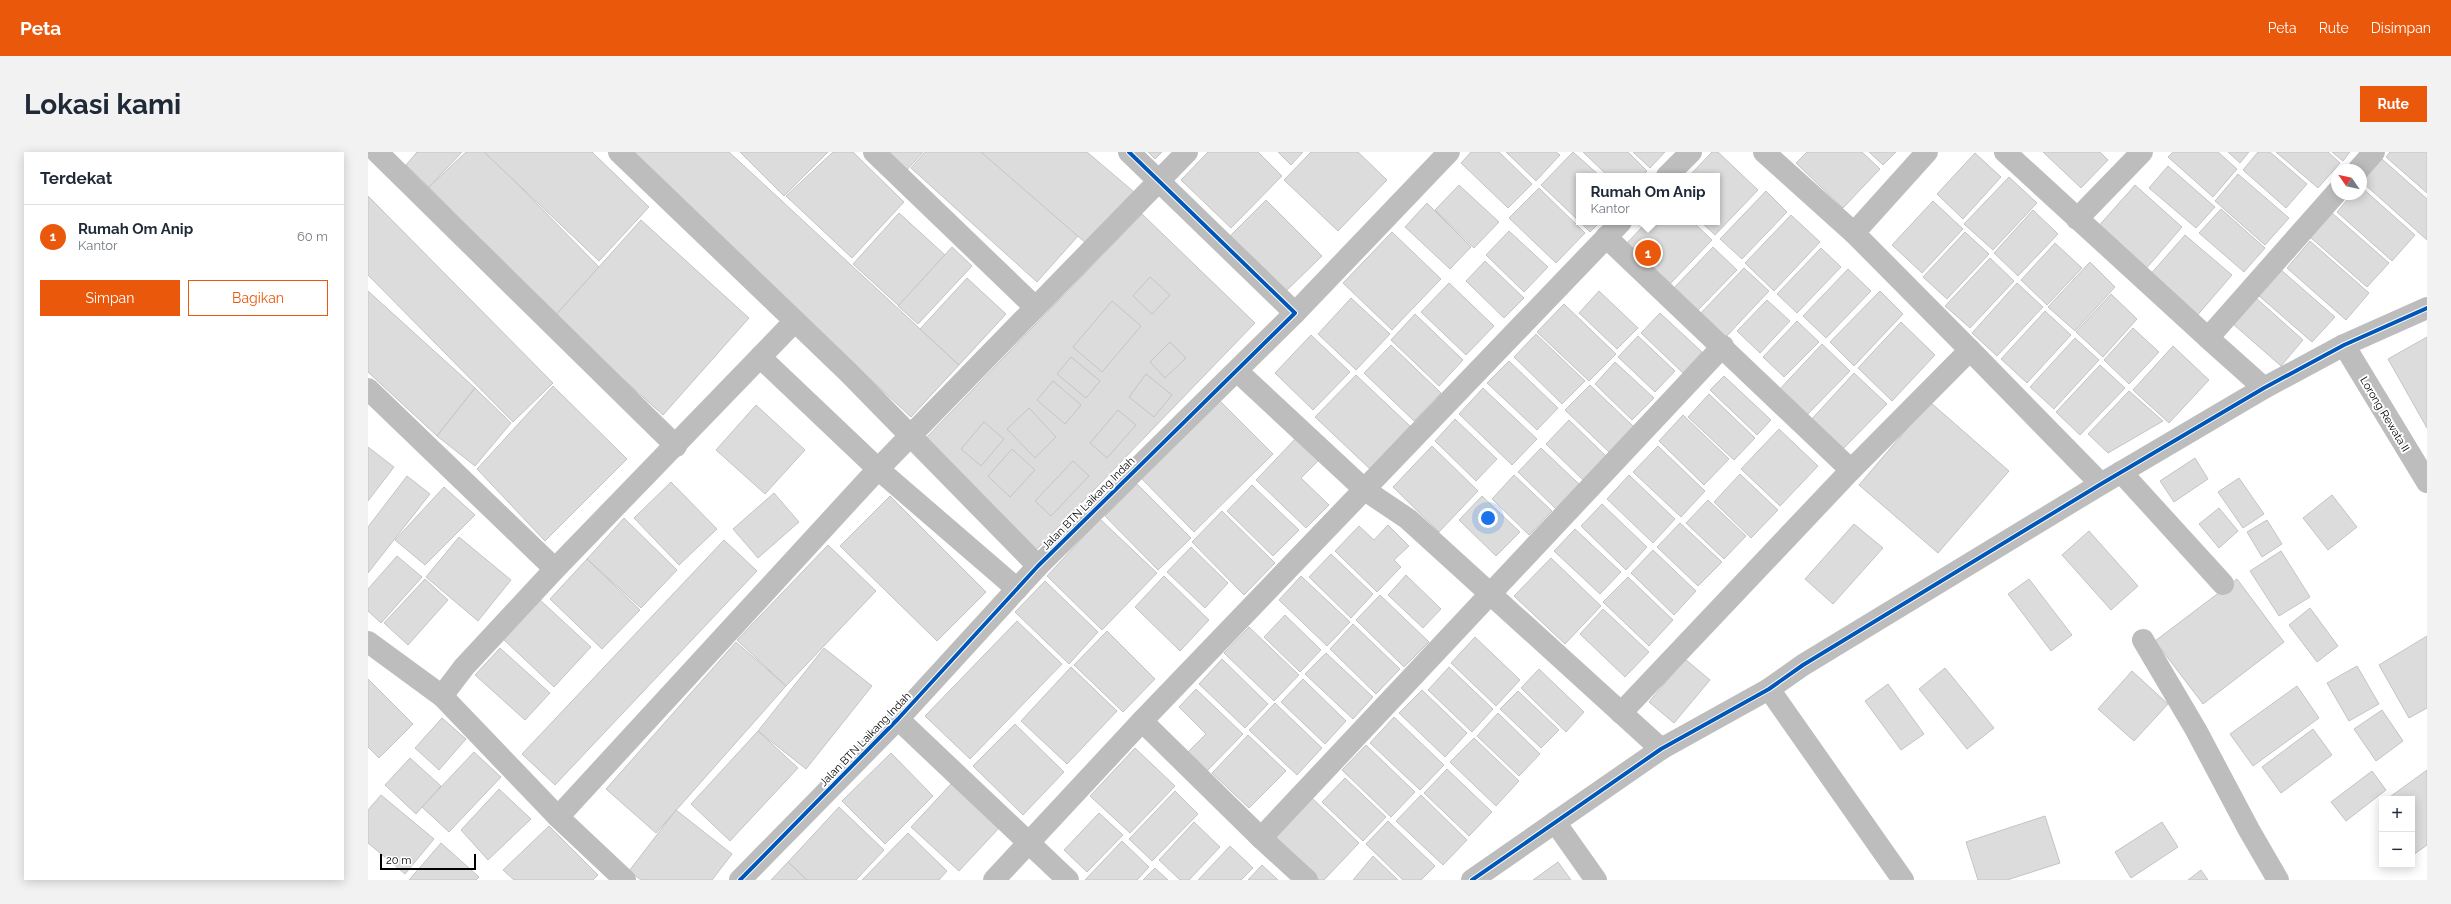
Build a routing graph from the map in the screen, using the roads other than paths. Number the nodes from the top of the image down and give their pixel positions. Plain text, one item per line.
1 (377, 152) edge
2 (618, 152) edge
3 (874, 152) edge
4 (1129, 152) edge
5 (1187, 152) edge
6 (1448, 152) edge
7 (1691, 152) edge
8 (1764, 152) edge
9 (1927, 152) edge
10 (2005, 152) edge
11 (2142, 152) edge
12 (2374, 152) edge
13 (2363, 164) edge
14 (1670, 173) edge
15 (1159, 179) junction
16 (2331, 199) edge
17 (2077, 219) junction
18 (1614, 230) edge
19 (1854, 233) junction
20 (1035, 308) junction
21 (2427, 308) edge
22 (1295, 313) junction
23 (794, 321) junction
24 (2208, 338) junction
25 (2344, 345) junction
26 (1723, 346) junction
27 (1970, 350) junction
28 (760, 357) junction
29 (1236, 371) junction
30 (2264, 388) junction
31 (368, 389) edge
32 (911, 435) junction
33 (676, 446) junction
34 (878, 469) junction
35 (1851, 470) junction
36 (2121, 472) junction
37 (2427, 482) edge
38 (2101, 484) junction
39 (1365, 490) junction
40 (1038, 566) junction
41 (554, 569) junction
42 (2223, 584) dead end
43 (1017, 589) junction
44 (1492, 594) junction
45 (2143, 640) dead end
46 (368, 642) edge
47 (1769, 689) junction
48 (442, 696) junction
49 (1621, 713) junction
50 (898, 719) junction
51 (1142, 721) junction
52 (1661, 749) junction
53 (558, 817) junction
54 (1555, 822) junction
55 (1261, 838) junction
56 (1029, 844) junction
57 (625, 880) edge
58 (740, 880) edge
59 (994, 880) edge
60 (1068, 880) edge
61 (1307, 880) edge
62 (1472, 880) edge
63 (1596, 880) edge
64 (1903, 880) edge
65 (2278, 880) edge

1 - 33 street
2 - 23 street
3 - 20 street
4 - 15 street
5 - 15 street
6 - 22 street, Jalan BTN Laikang Indah
7 - 14 street
8 - 19 street
9 - 19 street
10 - 17 street
11 - 17 street
12 - 13 street
15 - 20 street
15 - 22 street
16 - 24 street
17 - 24 street
18 - 26 street
18 - 39 street
19 - 27 street
20 - 32 street
21 - 25 street
22 - 29 street, Jalan BTN Laikang Indah
23 - 28 street
23 - 32 street
24 - 30 street
25 - 30 street
25 - 37 street, Lorong Rewata II
26 - 35 street
26 - 44 street
27 - 35 street
27 - 38 street
28 - 33 street
28 - 34 street
29 - 39 street
29 - 40 street, Jalan BTN Laikang Indah
30 - 36 street
31 - 41 street
32 - 34 street
32 - 40 street
33 - 41 street
34 - 43 street
34 - 53 street
35 - 49 street
36 - 38 street
36 - 42 street
38 - 47 street
39 - 44 street
39 - 51 street
40 - 43 street, Jalan BTN Laikang Indah
41 - 48 street
43 - 50 street, Jalan BTN Laikang Indah
44 - 49 street
44 - 55 street
45 - 65 street
46 - 48 street
47 - 52 street
47 - 64 street
48 - 53 street
49 - 52 street
50 - 56 street
50 - 58 street, Jalan BTN Laikang Indah
51 - 55 street
51 - 56 street
52 - 54 street
53 - 57 street
54 - 62 street
54 - 63 street
55 - 61 street
56 - 59 street
56 - 60 street

